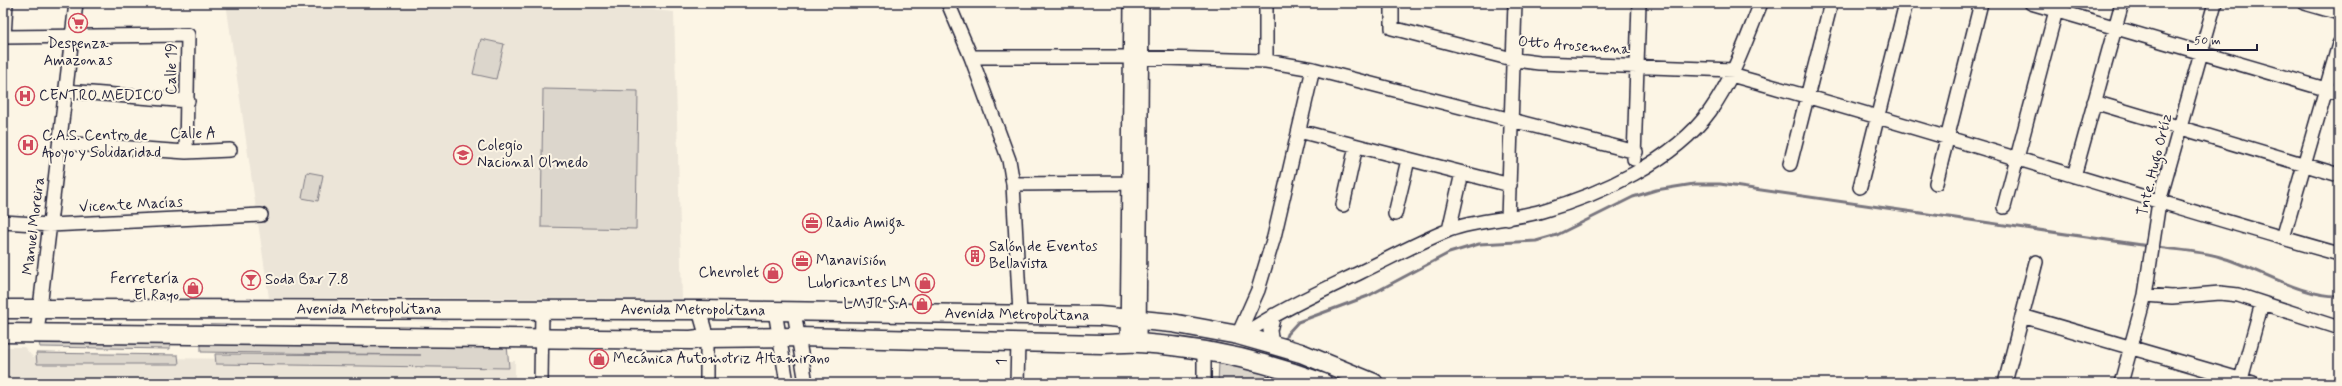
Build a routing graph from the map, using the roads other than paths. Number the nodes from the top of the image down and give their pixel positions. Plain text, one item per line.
1 (6, 3) edge
2 (76, 3) edge
3 (948, 3) edge
4 (1131, 3) edge
5 (1142, 3) edge
6 (1266, 3) edge
7 (1392, 3) edge
8 (1515, 3) edge
9 (1638, 3) edge
10 (1761, 3) edge
11 (1831, 3) edge
12 (1906, 3) edge
13 (1981, 3) edge
14 (2031, 3) edge
15 (2122, 3) edge
16 (2215, 3) edge
17 (2304, 3) edge
18 (2057, 7) edge
19 (2339, 13) edge
20 (2115, 28) junction
21 (73, 36) junction
22 (3, 37) edge
23 (2339, 44) edge
24 (2201, 54) junction
25 (971, 57) junction
26 (1136, 58) junction
27 (1514, 59) junction
28 (1266, 61) junction
29 (1637, 67) junction
30 (1313, 69) junction
31 (1733, 72) junction
32 (67, 91) junction
33 (2333, 92) edge
34 (1807, 96) junction
35 (188, 101) junction
36 (2094, 102) junction
37 (1878, 116) junction
38 (1512, 121) junction
39 (2180, 128) junction
40 (1299, 131) junction
41 (1948, 136) junction
42 (60, 143) junction
43 (1356, 146) junction
44 (230, 150) dead end
45 (186, 152) junction
46 (1636, 152) junction
47 (2017, 158) junction
48 (1408, 160) junction
49 (1790, 164) dead end
50 (2304, 165) junction
51 (1462, 173) junction
52 (1629, 175) junction
53 (2339, 175) edge
54 (2074, 176) junction
55 (1136, 183) junction
56 (1936, 183) dead end
57 (1013, 184) junction
58 (1510, 185) junction
59 (1860, 187) dead end
60 (2158, 205) junction
61 (1343, 206) dead end
62 (2004, 207) dead end
63 (1395, 214) dead end
64 (261, 215) dead end
65 (1508, 219) junction
66 (3, 222) edge
67 (50, 225) junction
68 (1450, 230) junction
69 (2283, 238) junction
70 (2339, 254) edge
71 (2036, 262) dead end
72 (2146, 295) junction
73 (2262, 303) junction
74 (3, 309) edge
75 (542, 309) junction
76 (40, 310) junction
77 (699, 310) junction
78 (775, 311) junction
79 (794, 312) junction
80 (1020, 314) junction
81 (1274, 315) junction
82 (2022, 316) junction
83 (1134, 319) junction
84 (2339, 328) edge
85 (3, 333) edge
86 (37, 333) junction
87 (1239, 336) junction
88 (798, 337) junction
89 (542, 338) junction
90 (707, 338) junction
91 (779, 338) junction
92 (1018, 342) junction
93 (1133, 343) junction
94 (1274, 346) junction
95 (2132, 348) junction
96 (1208, 351) junction
97 (1317, 382) edge
98 (2245, 382) edge
99 (541, 383) edge
100 (707, 383) edge
101 (787, 383) edge
102 (806, 383) edge
103 (1018, 383) edge
104 (1204, 383) edge
105 (1212, 383) edge
106 (1374, 383) edge
107 (2005, 383) edge
108 (2122, 383) edge

1 - 22 street
2 - 21 street, Manuel Moreira
3 - 25 street
4 - 26 street
5 - 26 street
6 - 28 street
7 - 27 street, Otto Arosemena
8 - 27 street
9 - 29 street
10 - 31 street
11 - 34 street
12 - 37 street
13 - 41 street
14 - 18 street
15 - 20 street
16 - 24 street, Tnte. Hugo Ortíz
17 - 19 street
18 - 20 street
18 - 47 street
20 - 24 street
20 - 36 street
21 - 22 street
21 - 32 street, Manuel Moreira
21 - 35 street, Calle 19
23 - 33 street
24 - 33 street
24 - 39 street, Tnte. Hugo Ortíz
25 - 26 street
25 - 57 street
26 - 28 street
26 - 55 street
27 - 29 street, Otto Arosemena
27 - 38 street
28 - 30 street
29 - 31 street, Otto Arosemena
29 - 46 street
30 - 38 street
30 - 40 street
31 - 34 street, Otto Arosemena
31 - 52 street
32 - 35 street
32 - 42 street, Manuel Moreira
33 - 50 street
34 - 37 street, Otto Arosemena
34 - 49 street
35 - 45 street, Calle 19
36 - 39 street
36 - 54 street
37 - 41 street, Otto Arosemena
37 - 59 street
38 - 46 street
38 - 58 street
39 - 50 street
39 - 60 street, Tnte. Hugo Ortíz
40 - 43 street
40 - 87 street
41 - 47 street, Otto Arosemena
41 - 56 street
42 - 45 street, Calle A
42 - 67 street, Manuel Moreira
43 - 48 street
43 - 61 street
44 - 45 street, Calle A
46 - 52 street
47 - 54 street, Otto Arosemena
47 - 62 street
48 - 51 street
48 - 63 street
50 - 53 street
50 - 69 street
51 - 58 street
51 - 68 street
52 - 65 street
54 - 60 street, Otto Arosemena
55 - 57 street
55 - 83 street
57 - 80 street
58 - 65 street
60 - 69 street, Otto Arosemena
60 - 72 street, Tnte. Hugo Ortíz
64 - 67 street, Vicente Macías
65 - 68 street
66 - 67 street, Vicente Macías
67 - 76 street, Manuel Moreira
68 - 81 street
69 - 70 street, Otto Arosemena
71 - 82 street
72 - 73 street
72 - 95 street, Tnte. Hugo Ortíz
73 - 84 street
73 - 98 street
74 - 76 highway, Avenida Metropolitana
75 - 76 highway, Avenida Metropolitana
75 - 77 highway, Avenida Metropolitana
75 - 89 street
76 - 86 street, Manuel Moreira
77 - 78 highway, Avenida Metropolitana
77 - 90 street
78 - 79 highway, Avenida Metropolitana
78 - 91 street
79 - 80 highway, Avenida Metropolitana
79 - 88 street
80 - 83 highway, Avenida Metropolitana
81 - 87 street
81 - 94 street
82 - 95 street
82 - 107 street
83 - 87 highway, Avenida Metropolitana
83 - 93 street
85 - 86 highway, Avenida Metropolitana
86 - 89 highway, Avenida Metropolitana
87 - 94 highway, Avenida Metropolitana
88 - 91 highway, Avenida Metropolitana
88 - 92 highway, Avenida Metropolitana
88 - 102 street
89 - 90 highway, Avenida Metropolitana
89 - 99 street
90 - 91 highway, Avenida Metropolitana
90 - 100 street
91 - 101 street
92 - 93 highway, Avenida Metropolitana
92 - 103 street, 1
93 - 96 highway, Avenida Metropolitana
94 - 106 highway, Avenida Metropolitana
95 - 98 street
95 - 108 street, Tnte. Hugo Ortíz
96 - 97 highway, Avenida Metropolitana
96 - 104 street
96 - 105 street

